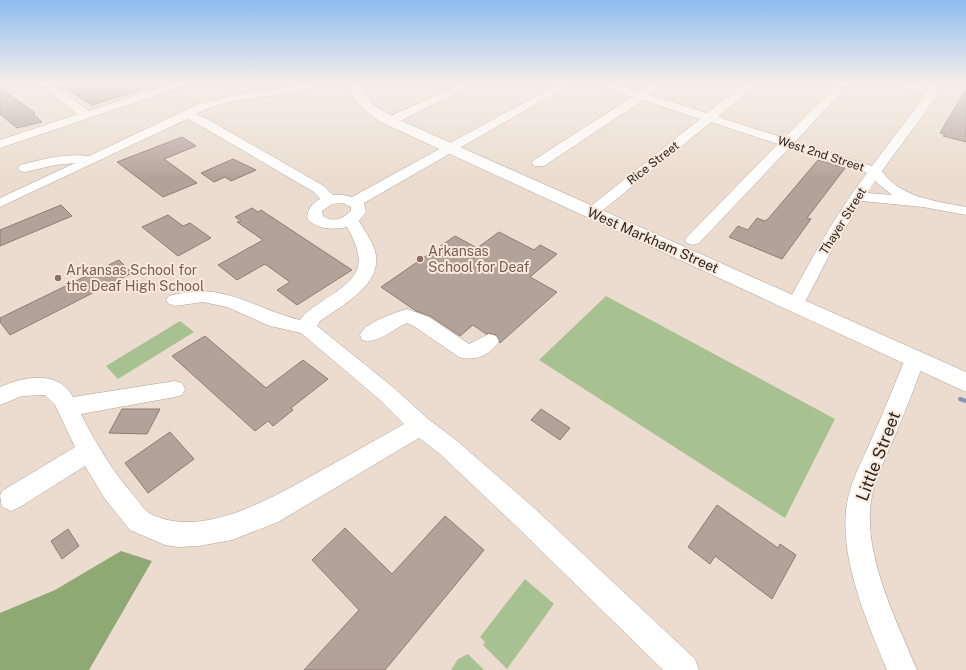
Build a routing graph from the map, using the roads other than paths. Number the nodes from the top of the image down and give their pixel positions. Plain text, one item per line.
1 (87, 115) edge
2 (187, 115) joint
3 (380, 115) edge
4 (402, 115) edge
5 (509, 115) edge
6 (612, 115) edge
7 (701, 115) edge
8 (713, 115) edge
9 (814, 115) edge
10 (917, 115) edge
11 (710, 118) junction
12 (390, 121) junction
13 (787, 143) junction
14 (0, 144) edge
15 (449, 148) junction
16 (92, 160) junction
17 (540, 163) dead end
18 (25, 168) dead end
19 (876, 172) junction
20 (859, 196) junction
21 (329, 200) junction
22 (0, 203) edge
23 (923, 203) junction
24 (353, 211) junction
25 (966, 211) edge
26 (592, 212) junction
27 (693, 240) dead end
28 (174, 300) dead end
29 (796, 304) junction
30 (307, 328) junction
31 (369, 335) dead end
32 (489, 341) dead end
33 (915, 359) junction
34 (966, 382) edge
35 (175, 389) dead end
36 (0, 396) edge
37 (66, 407) junction
38 (420, 426) junction
39 (88, 451) junction
40 (11, 499) dead end
41 (684, 670) edge
42 (902, 670) edge

1 - 14 street
2 - 16 street
2 - 21 street
3 - 12 main road, West Markham Street
4 - 12 street
5 - 15 street
6 - 17 street
7 - 11 street, West 2nd Street
8 - 11 street, Rice Street
9 - 13 street
10 - 19 street, Thayer Street
11 - 13 street, West 2nd Street
11 - 26 street, Rice Street
12 - 15 main road, West Markham Street
13 - 19 street, West 2nd Street
13 - 27 street
15 - 24 street
15 - 26 main road, West Markham Street
16 - 18 street
16 - 22 street
19 - 20 street, Thayer Street
19 - 23 street
20 - 23 street
20 - 29 street, Thayer Street
21 - 24 street
21 - 24 street
23 - 25 street
24 - 30 street
26 - 29 main road, West Markham Street
28 - 30 street
29 - 33 main road, West Markham Street
30 - 38 street
31 - 32 street
33 - 34 main road, West Markham Street
33 - 42 street, Little Street
35 - 37 street
36 - 37 street
37 - 39 street
38 - 39 street
38 - 41 street
39 - 40 street

